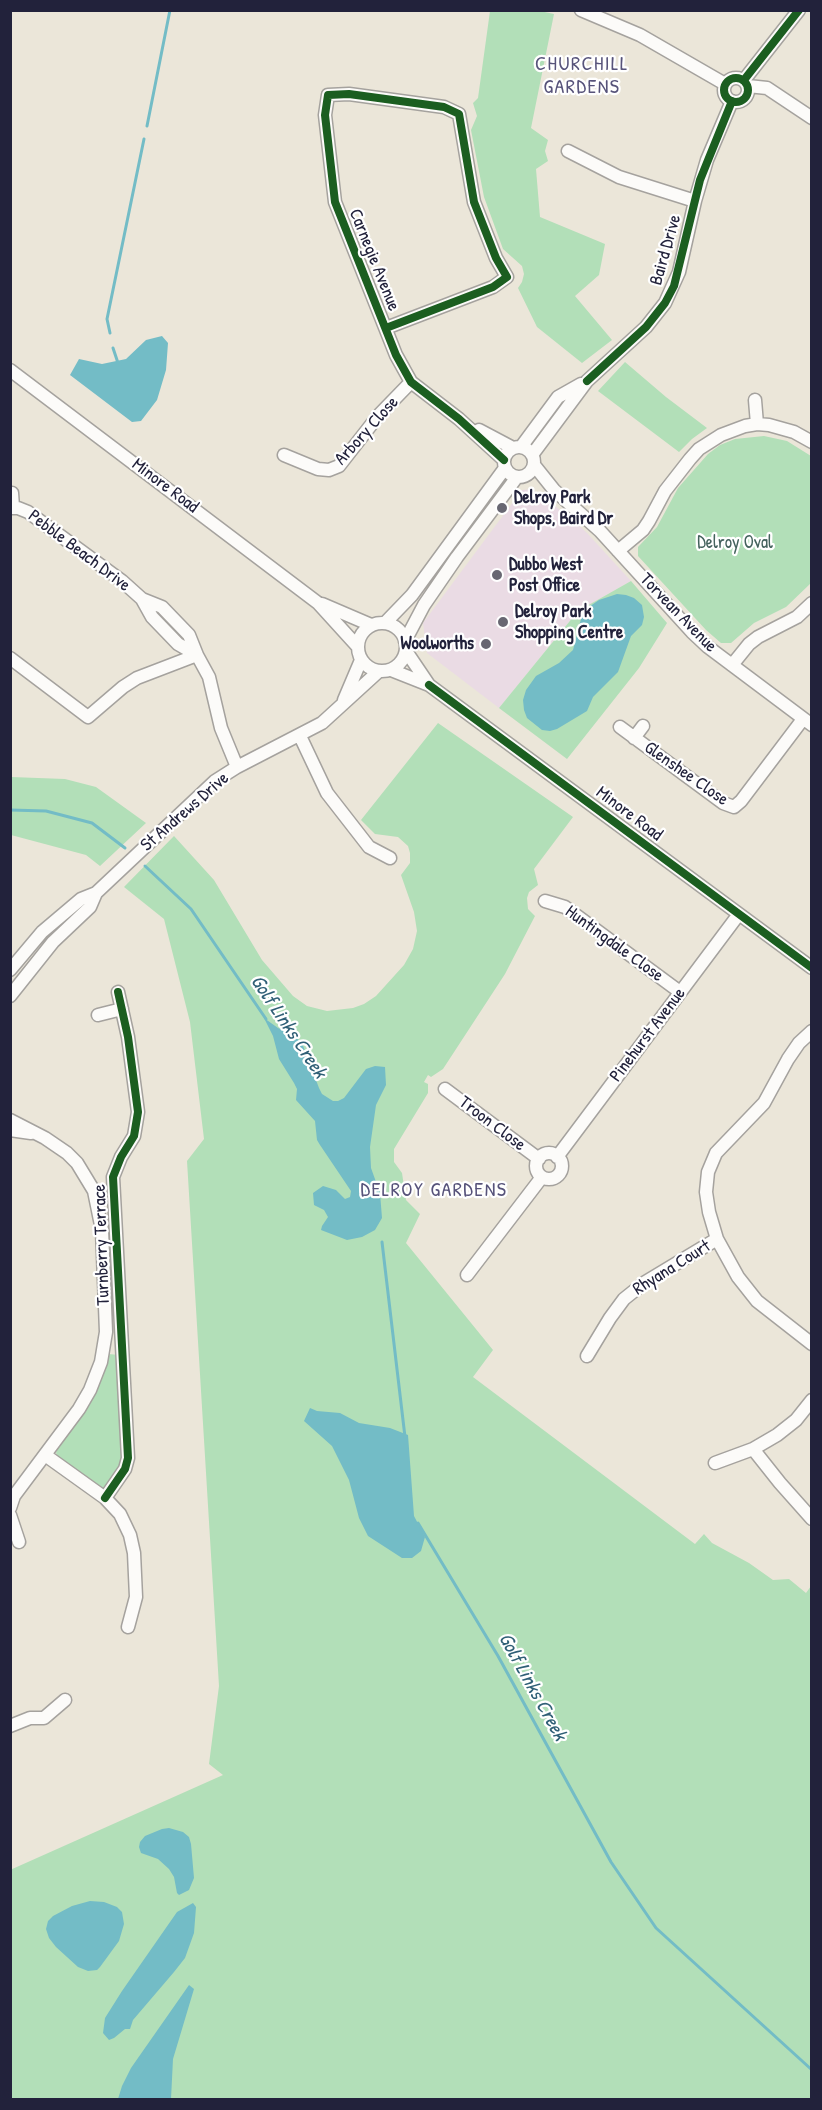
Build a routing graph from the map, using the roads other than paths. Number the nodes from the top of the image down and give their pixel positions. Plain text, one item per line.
1 (581, 10) edge
2 (799, 10) edge
3 (746, 83) junction
4 (725, 84) junction
5 (732, 101) junction
6 (812, 118) edge
7 (568, 151) dead end
8 (695, 201) junction
9 (386, 328) junction
10 (10, 370) edge
11 (587, 381) junction
12 (411, 382) junction
13 (755, 400) dead end
14 (459, 419) junction
15 (757, 424) junction
16 (812, 442) edge
17 (517, 448) junction
18 (284, 455) dead end
19 (533, 460) junction
20 (505, 464) junction
21 (521, 476) junction
22 (554, 490) junction
23 (12, 493) edge
24 (12, 508) edge
25 (618, 550) junction
26 (318, 603) junction
27 (812, 603) edge
28 (385, 623) junction
29 (371, 625) junction
30 (406, 646) junction
31 (359, 654) junction
32 (197, 655) junction
33 (10, 658) edge
34 (732, 665) junction
35 (385, 670) junction
36 (429, 685) junction
37 (342, 704) junction
38 (807, 722) edge
39 (643, 726) dead end
40 (620, 727) dead end
41 (300, 736) junction
42 (634, 738) junction
43 (237, 767) junction
44 (390, 858) dead end
45 (96, 892) junction
46 (545, 901) dead end
47 (739, 914) junction
48 (812, 968) edge
49 (10, 970) edge
50 (118, 992) dead end
51 (680, 992) junction
52 (10, 996) edge
53 (122, 1009) junction
54 (98, 1015) dead end
55 (812, 1031) edge
56 (445, 1089) dead end
57 (10, 1120) edge
58 (10, 1130) edge
59 (35, 1133) junction
60 (557, 1157) junction
61 (539, 1159) junction
62 (113, 1177) junction
63 (542, 1177) junction
64 (87, 1179) junction
65 (717, 1239) junction
66 (467, 1275) dead end
67 (812, 1344) edge
68 (587, 1356) dead end
69 (812, 1400) edge
70 (753, 1449) junction
71 (45, 1455) junction
72 (716, 1463) dead end
73 (105, 1498) junction
74 (10, 1508) edge
75 (10, 1515) edge
76 (812, 1519) edge
77 (19, 1542) dead end
78 (128, 1627) dead end
79 (65, 1700) dead end
80 (10, 1726) edge

1 - 4 street
2 - 3 street
3 - 4 street
3 - 5 street
3 - 6 street
4 - 5 street
5 - 8 street, Baird Drive
7 - 8 street
8 - 11 street, Baird Drive
9 - 9 street, Carnegie Avenue
9 - 12 street, Carnegie Avenue
10 - 26 street, Minore Road
11 - 17 street, Baird Drive
11 - 19 street, Baird Drive
12 - 14 street, Carnegie Avenue
12 - 18 street, Arbory Close
13 - 15 street
14 - 17 street, Carnegie Avenue
14 - 20 street, Carnegie Avenue
15 - 16 street
15 - 25 street
17 - 19 street
17 - 20 street
19 - 21 street
19 - 22 street, Torvean Avenue
20 - 21 street
20 - 28 street
21 - 22 street, Torvean Avenue
21 - 30 street
22 - 25 street, Torvean Avenue
23 - 24 street, Pebble Beach Drive
24 - 32 street, Pebble Beach Drive
25 - 34 street, Torvean Avenue
26 - 29 street, Minore Road
26 - 31 street, Minore Road
27 - 34 street
28 - 29 street
28 - 30 street
29 - 31 street
30 - 35 street
30 - 36 street, Minore Road
31 - 35 street
31 - 37 street, St Andrews Drive
32 - 33 street
32 - 43 street, Pebble Beach Drive
34 - 38 street, Torvean Avenue
35 - 36 street, Minore Road
35 - 37 street, St Andrews Drive
36 - 47 street, Minore Road
37 - 41 street, St Andrews Drive
38 - 42 street, Glenshee Close
39 - 42 street, Glenshee Close
40 - 42 street, Glenshee Close
41 - 43 street, St Andrews Drive
41 - 44 street
43 - 45 street, St Andrews Drive
45 - 49 street, St Andrews Drive
45 - 52 street, St Andrews Drive
46 - 51 street, Huntingdale Close
47 - 48 street, Minore Road
47 - 51 street, Pinehurst Avenue
50 - 53 street, Turnberry Terrace
51 - 60 street, Pinehurst Avenue
53 - 54 street
53 - 62 street, Turnberry Terrace
55 - 65 street
56 - 61 street, Troon Close
57 - 59 street
58 - 59 street
59 - 64 street
60 - 61 street
60 - 63 street
61 - 63 street
62 - 64 street
62 - 73 street, Turnberry Terrace
63 - 66 street
64 - 71 street
65 - 67 street
65 - 68 street, Rhyana Court
69 - 70 street
70 - 72 street
70 - 76 street
71 - 73 street
71 - 74 street
73 - 78 street
75 - 77 street
79 - 80 street

